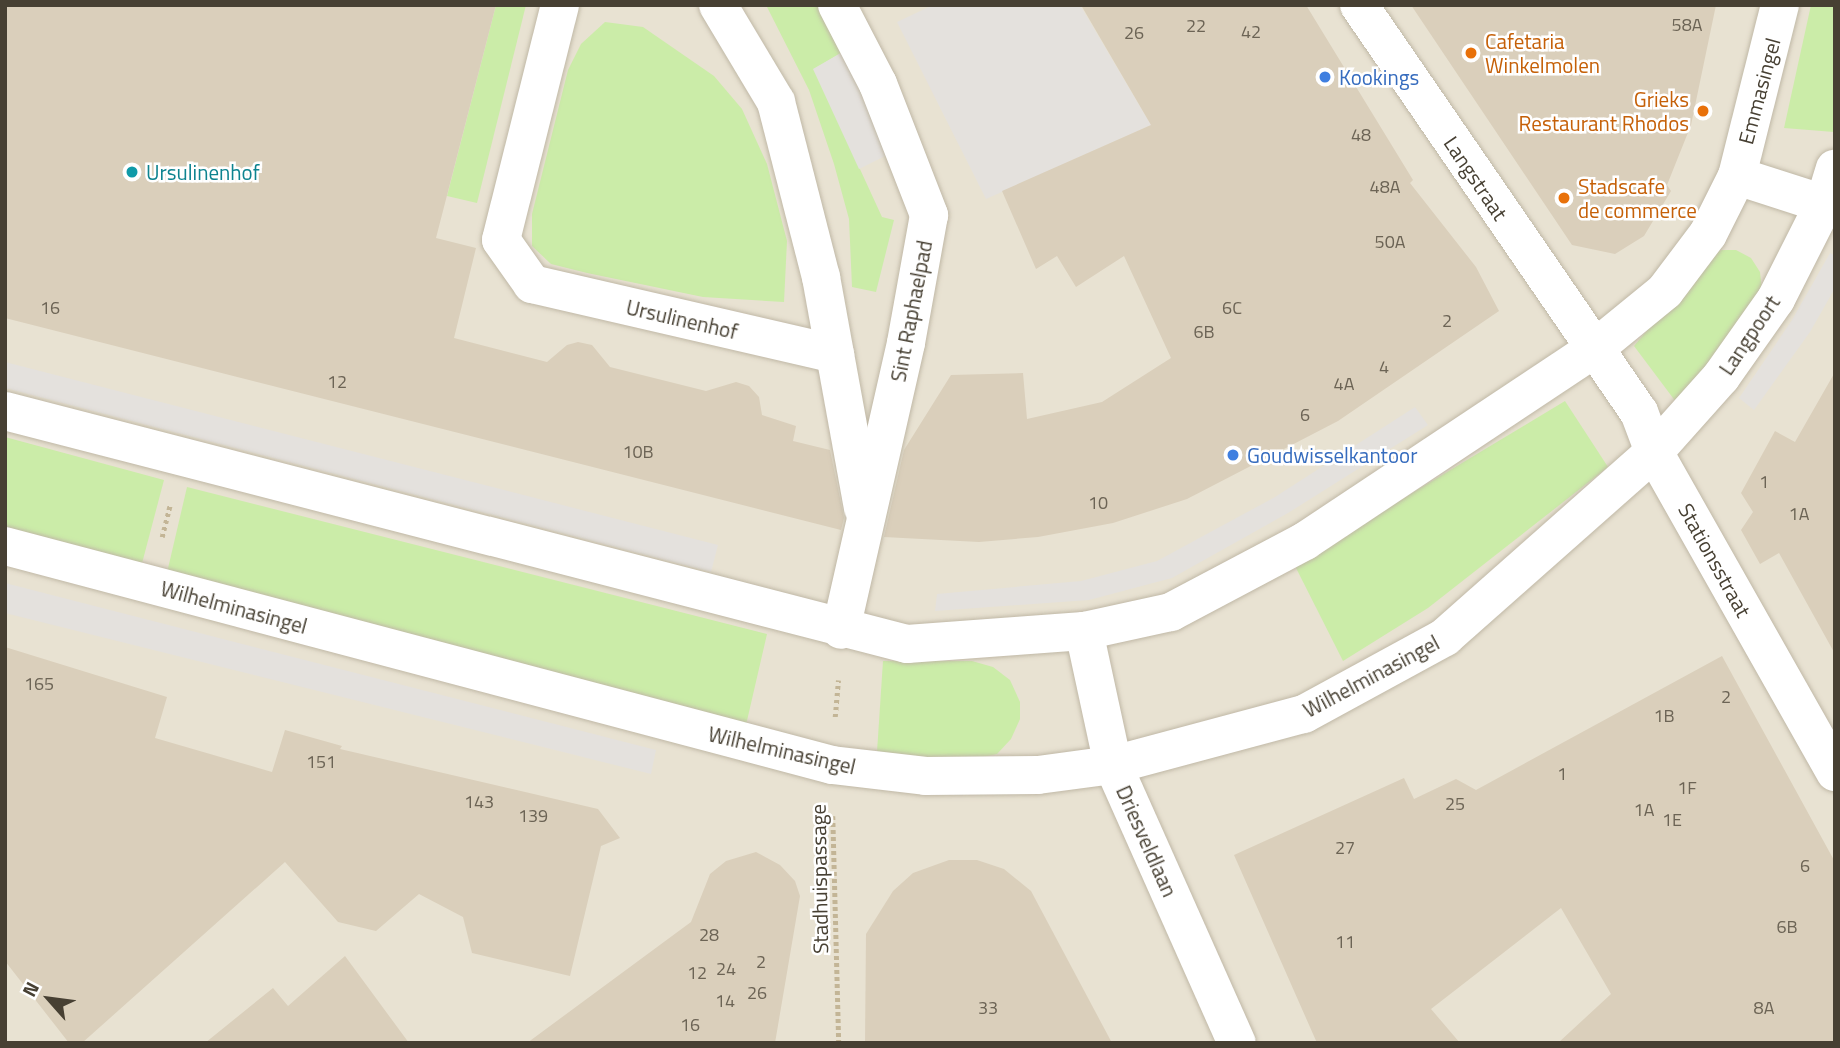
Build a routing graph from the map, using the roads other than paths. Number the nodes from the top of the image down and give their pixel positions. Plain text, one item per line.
1 (560, 5) edge
2 (719, 5) edge
3 (837, 5) edge
4 (1359, 5) edge
5 (1780, 5) edge
6 (1737, 176) junction
7 (1831, 192) edge
8 (1593, 350) junction
9 (835, 354) junction
10 (5, 411) edge
11 (1654, 452) junction
12 (866, 523) junction
13 (5, 546) edge
14 (841, 630) junction
15 (1084, 631) junction
16 (1113, 765) junction
17 (1835, 772) edge
18 (1237, 1043) edge

1 - 9 street, Ursulinenhof
2 - 9 street
3 - 12 street, Sint Raphaelpad
4 - 8 street, Langstraat
5 - 6 street, Emmasingel
6 - 7 street
6 - 8 street
7 - 11 street, Langpoort
8 - 11 street, Stationsstraat
8 - 15 street
9 - 12 street
10 - 14 street
11 - 16 street, Wilhelminasingel
11 - 17 street, Stationsstraat
12 - 14 street, Sint Raphaelpad
13 - 16 street, Wilhelminasingel
14 - 15 street
15 - 16 street, Driesveldlaan
16 - 18 street, Driesveldlaan

